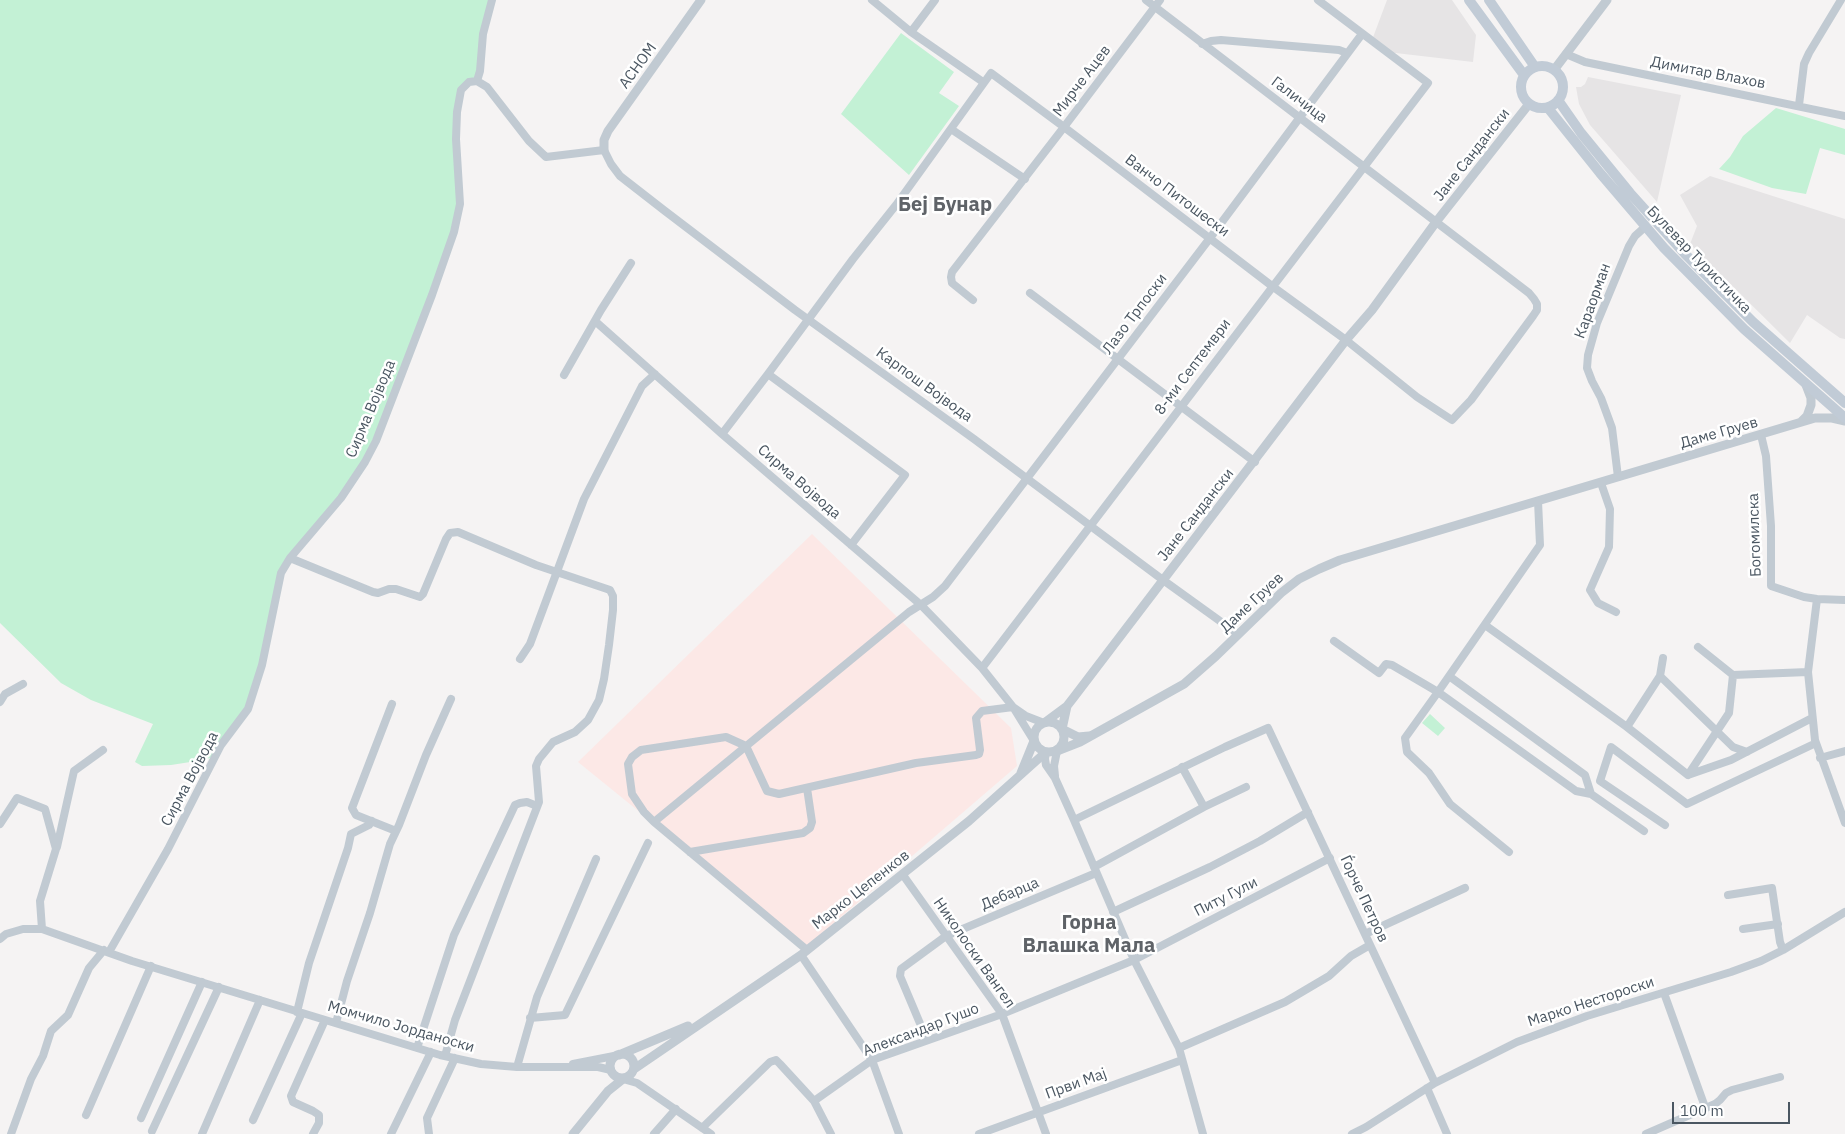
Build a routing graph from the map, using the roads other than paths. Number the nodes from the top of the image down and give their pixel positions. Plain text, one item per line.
1 (492, 0) edge
2 (701, 0) edge
3 (872, 0) edge
4 (935, 0) edge
5 (1146, 0) edge
6 (1318, 0) edge
7 (1470, 0) edge
8 (1489, 0) edge
9 (1607, 0) edge
10 (1841, 0) edge
11 (1157, 3) edge
12 (910, 32) junction
13 (1362, 34) junction
14 (1202, 44) junction
15 (1348, 54) junction
16 (1566, 54) junction
17 (1535, 68) junction
18 (1554, 70) junction
19 (1524, 75) junction
20 (477, 81) junction
21 (983, 82) junction
22 (1558, 100) junction
23 (1529, 104) junction
24 (1799, 105) junction
25 (1548, 108) junction
26 (1845, 116) edge
27 (1300, 118) junction
28 (1064, 127) junction
29 (951, 129) junction
30 (604, 150) junction
31 (1363, 167) junction
32 (1025, 179) junction
33 (1436, 222) junction
34 (1645, 227) junction
35 (1210, 238) junction
36 (631, 263) dead end
37 (1272, 286) junction
38 (1030, 294) dead end
39 (973, 300) dead end
40 (808, 318) junction
41 (595, 321) junction
42 (1346, 340) junction
43 (1118, 359) junction
44 (564, 374) dead end
45 (655, 374) junction
46 (768, 374) junction
47 (1806, 385) junction
48 (1843, 401) edge
49 (1181, 406) junction
50 (1845, 419) edge
51 (1801, 422) junction
52 (722, 434) junction
53 (1761, 435) junction
54 (1255, 462) junction
55 (1618, 477) junction
56 (1027, 478) junction
57 (1601, 483) junction
58 (1538, 502) junction
59 (1090, 526) junction
60 (851, 545) junction
61 (290, 558) junction
62 (557, 571) junction
63 (1163, 580) junction
64 (1817, 600) junction
65 (1845, 600) edge
66 (921, 605) junction
67 (1616, 612) dead end
68 (1485, 625) junction
69 (1238, 634) junction
70 (1334, 641) dead end
71 (1698, 647) dead end
72 (1663, 658) dead end
73 (520, 659) dead end
74 (982, 668) junction
75 (1808, 672) junction
76 (1733, 674) junction
77 (1449, 676) junction
78 (1660, 676) junction
79 (23, 684) dead end
80 (1438, 692) junction
81 (451, 699) dead end
82 (0, 702) edge
83 (392, 704) dead end
84 (1067, 706) junction
85 (1013, 707) junction
86 (1812, 718) junction
87 (1044, 723) junction
88 (1627, 727) junction
89 (1062, 729) junction
90 (1716, 732) junction
91 (1089, 736) junction
92 (1034, 741) junction
93 (1816, 743) junction
94 (746, 746) junction
95 (1733, 747) junction
96 (103, 750) dead end
97 (1057, 751) junction
98 (1845, 751) edge
99 (1046, 752) junction
100 (1747, 752) junction
101 (1820, 758) junction
102 (1731, 760) junction
103 (1031, 766) junction
104 (1182, 767) junction
105 (1049, 771) junction
106 (1020, 774) junction
107 (1688, 775) junction
108 (1056, 778) junction
109 (1246, 787) dead end
110 (807, 788) junction
111 (1591, 794) junction
112 (537, 806) junction
113 (1204, 807) junction
114 (1308, 812) junction
115 (1074, 820) junction
116 (372, 821) junction
117 (654, 822) junction
118 (1845, 823) edge
119 (0, 824) edge
120 (1665, 824) dead end
121 (396, 831) junction
122 (1644, 831) dead end
123 (648, 844) dead end
124 (56, 849) junction
125 (690, 852) junction
126 (1509, 852) dead end
127 (1330, 858) junction
128 (596, 859) dead end
129 (1095, 870) junction
130 (903, 876) junction
131 (1465, 888) dead end
132 (1728, 895) dead end
133 (1113, 912) junction
134 (1845, 912) edge
135 (1778, 924) junction
136 (42, 929) junction
137 (1742, 929) dead end
138 (1365, 934) junction
139 (946, 936) junction
140 (0, 938) edge
141 (1370, 945) junction
142 (1783, 950) junction
143 (106, 951) junction
144 (804, 952) junction
145 (1134, 960) junction
146 (151, 966) junction
147 (202, 982) junction
148 (219, 987) junction
149 (1664, 993) junction
150 (260, 1000) junction
151 (299, 1012) junction
152 (1002, 1014) junction
153 (709, 1017) junction
154 (530, 1018) junction
155 (325, 1020) junction
156 (336, 1023) junction
157 (928, 1040) junction
158 (417, 1048) junction
159 (1179, 1048) junction
160 (431, 1052) junction
161 (619, 1055) junction
162 (445, 1056) junction
163 (455, 1058) junction
164 (872, 1060) junction
165 (1182, 1060) junction
166 (566, 1066) junction
167 (517, 1067) junction
168 (634, 1071) junction
169 (612, 1072) junction
170 (1780, 1077) dead end
171 (623, 1079) junction
172 (1435, 1082) junction
173 (637, 1083) junction
174 (1428, 1088) junction
175 (608, 1091) junction
176 (814, 1101) junction
177 (1705, 1107) junction
178 (676, 1108) junction
179 (1039, 1113) junction
180 (86, 1115) dead end
181 (141, 1118) dead end
182 (253, 1120) dead end
183 (702, 1128) junction
184 (152, 1131) dead end
185 (11, 1134) edge
186 (202, 1134) edge
187 (313, 1134) edge
188 (391, 1134) edge
189 (429, 1134) edge
190 (573, 1134) edge
191 (654, 1134) edge
192 (711, 1134) edge
193 (831, 1134) edge
194 (899, 1134) edge
195 (979, 1134) edge
196 (1046, 1134) edge
197 (1202, 1134) edge
198 (1352, 1134) edge
199 (1447, 1134) edge
200 (1646, 1134) edge

1 - 20 street
2 - 30 street, АСНОМ
3 - 12 street
4 - 12 street
5 - 11 street, Галичица
6 - 13 street
7 - 19 main road
8 - 17 main road
9 - 16 street
10 - 24 street
11 - 14 street, Галичица
11 - 28 street, Мирче Ацев
12 - 21 street
13 - 15 street, Лазо Трпоски
13 - 31 street, 8-ми Септември
14 - 15 street
14 - 27 street, Галичица
15 - 27 street, Лазо Трпоски
16 - 18 street
16 - 24 street, Димитар Влахов
17 - 18 main road
17 - 19 main road
18 - 22 main road
19 - 23 main road
20 - 30 street
20 - 61 street, Сирма Војвода
21 - 28 street, Ванчо Питошески
21 - 29 street
22 - 25 main road
22 - 48 main road, Булевар Туристичка
23 - 25 main road
23 - 33 street, Јане Сандански
24 - 26 street, Димитар Влахов
25 - 34 main road, Булевар Туристичка
27 - 31 street, Галичица
27 - 35 street, Лазо Трпоски
28 - 32 street, Мирче Ацев
28 - 35 street, Ванчо Питошески
29 - 32 street
29 - 40 street
30 - 40 street, Карпош Војвода
31 - 33 street, Галичица
31 - 37 street, 8-ми Септември
32 - 39 street, Мирче Ацев
33 - 42 street, Јане Сандански
33 - 42 street, Јане Сандански
34 - 47 main road, Булевар Туристичка
34 - 55 street, Караорман
35 - 37 street, Ванчо Питошески
35 - 43 street, Лазо Трпоски
36 - 41 street
37 - 42 street, Ванчо Питошески
37 - 49 street, 8-ми Септември
38 - 43 street
40 - 46 street
40 - 56 street, Карпош Војвода
41 - 44 street
41 - 45 street, Сирма Војвода
42 - 54 street, Јане Сандански
43 - 49 street
43 - 56 street, Лазо Трпоски
45 - 52 street, Сирма Војвода
45 - 62 street
46 - 52 street
46 - 60 street
47 - 50 main road, Булевар Туристичка
47 - 51 street
49 - 54 street
49 - 59 street, 8-ми Септември
50 - 51 street, Даме Груев
51 - 53 street, Даме Груев
52 - 60 street, Сирма Војвода
53 - 55 street, Даме Груев
53 - 64 street, Богомилска
54 - 63 street, Јане Сандански
55 - 57 street, Даме Груев
56 - 59 street, Карпош Војвода
56 - 66 street, Лазо Трпоски
57 - 58 street, Даме Груев
57 - 67 street
58 - 68 street
58 - 69 street, Даме Груев
59 - 63 street, Карпош Војвода
59 - 74 street, 8-ми Септември
60 - 66 street, Сирма Војвода
61 - 62 street
61 - 143 street, Сирма Војвода
62 - 73 street
62 - 112 street
63 - 69 street, Карпош Војвода
63 - 84 street, Јане Сандански
64 - 65 street, Богомилска
64 - 75 street
66 - 74 street, Сирма Војвода
66 - 94 street, Лазо Трпоски
68 - 77 street
68 - 88 street
69 - 91 street, Даме Груев
70 - 80 street
71 - 76 street
72 - 78 street
74 - 85 street, Сирма Војвода
75 - 76 street
75 - 86 street
76 - 90 street
77 - 80 street
77 - 111 street
78 - 88 street
78 - 90 street
79 - 82 street
80 - 111 street
80 - 126 street
81 - 121 street
83 - 116 street
84 - 87 street, Јане Сандански
84 - 89 street, Јане Сандански
85 - 87 street
85 - 92 street
85 - 110 street
86 - 93 street
86 - 100 street
87 - 89 street
87 - 92 street
88 - 107 street
89 - 91 street
89 - 97 street
90 - 95 street
90 - 107 street
91 - 97 street, Даме Груев
92 - 99 street
92 - 106 street
93 - 101 street
93 - 120 street
94 - 110 street
94 - 117 street, Лазо Трпоски
94 - 117 street
95 - 100 street
95 - 102 street
96 - 124 street
97 - 99 street
97 - 108 street
98 - 101 street
99 - 103 street
99 - 105 street
100 - 102 street
101 - 118 street
102 - 107 street
103 - 105 street
103 - 106 street
104 - 113 street
104 - 114 street, Ѓорче Петров
104 - 115 street
105 - 108 street
106 - 130 street, Марко Цепенков
108 - 115 street
109 - 113 street
110 - 125 street
111 - 122 street
112 - 158 street
112 - 162 street
113 - 129 street
114 - 127 street, Ѓорче Петров
114 - 133 street
115 - 129 street
116 - 121 street
116 - 151 street
117 - 125 street
119 - 124 street
121 - 156 street
123 - 154 street
124 - 136 street
125 - 144 street
127 - 138 street, Ѓорче Петров
127 - 145 street, Питу Гули
128 - 154 street
129 - 133 street
129 - 139 street, Дебарца
130 - 139 street, Николоски Вангел
130 - 144 street, Марко Цепенков
131 - 138 street
132 - 135 street
133 - 145 street
134 - 142 street, Марко Нестороски
135 - 137 street
135 - 142 street
136 - 140 street, Момчило Јорданоски
136 - 143 street, Момчило Јорданоски
138 - 141 street, Ѓорче Петров
139 - 152 street, Николоски Вангел
139 - 157 street, Дебарца
141 - 159 street
141 - 172 street, Ѓорче Петров
142 - 149 street, Марко Нестороски
143 - 146 street, Момчило Јорданоски
143 - 185 street, Сирма Војвода
144 - 153 street, Марко Цепенков
144 - 164 street
145 - 152 street, Александар Гушо
145 - 159 street
146 - 147 street, Момчило Јорданоски
146 - 180 street
147 - 148 street, Момчило Јорданоски
147 - 181 street
148 - 150 street, Момчило Јорданоски
148 - 184 street
149 - 172 street, Марко Нестороски
149 - 177 street
150 - 151 street, Момчило Јорданоски
150 - 186 street
151 - 155 street, Момчило Јорданоски
151 - 182 street
152 - 157 street, Александар Гушо
152 - 179 street, Николоски Вангел
153 - 161 street
153 - 168 street
154 - 167 street
155 - 156 street, Момчило Јорданоски
155 - 187 street
156 - 158 street, Момчило Јорданоски
157 - 164 street, Александар Гушо
158 - 160 street, Момчило Јорданоски
159 - 165 street
160 - 162 street, Момчило Јорданоски
160 - 188 street
161 - 166 street
161 - 168 street
161 - 169 street
162 - 163 street, Момчило Јорданоски
163 - 167 street, Момчило Јорданоски
163 - 189 street
164 - 176 street, Александар Гушо
164 - 194 street
165 - 179 street, Први Мај
165 - 197 street
166 - 167 street, Момчило Јорданоски
166 - 169 street
168 - 171 street
168 - 173 street
169 - 171 street
169 - 175 street
170 - 177 street
171 - 173 street
171 - 175 street
172 - 174 street, Марко Нестороски
173 - 178 street
174 - 198 street, Марко Нестороски
174 - 199 street
175 - 190 street
176 - 183 street
176 - 193 street
177 - 200 street
178 - 183 street
178 - 191 street
179 - 195 street, Први Мај
179 - 196 street, Николоски Вангел
183 - 192 street

